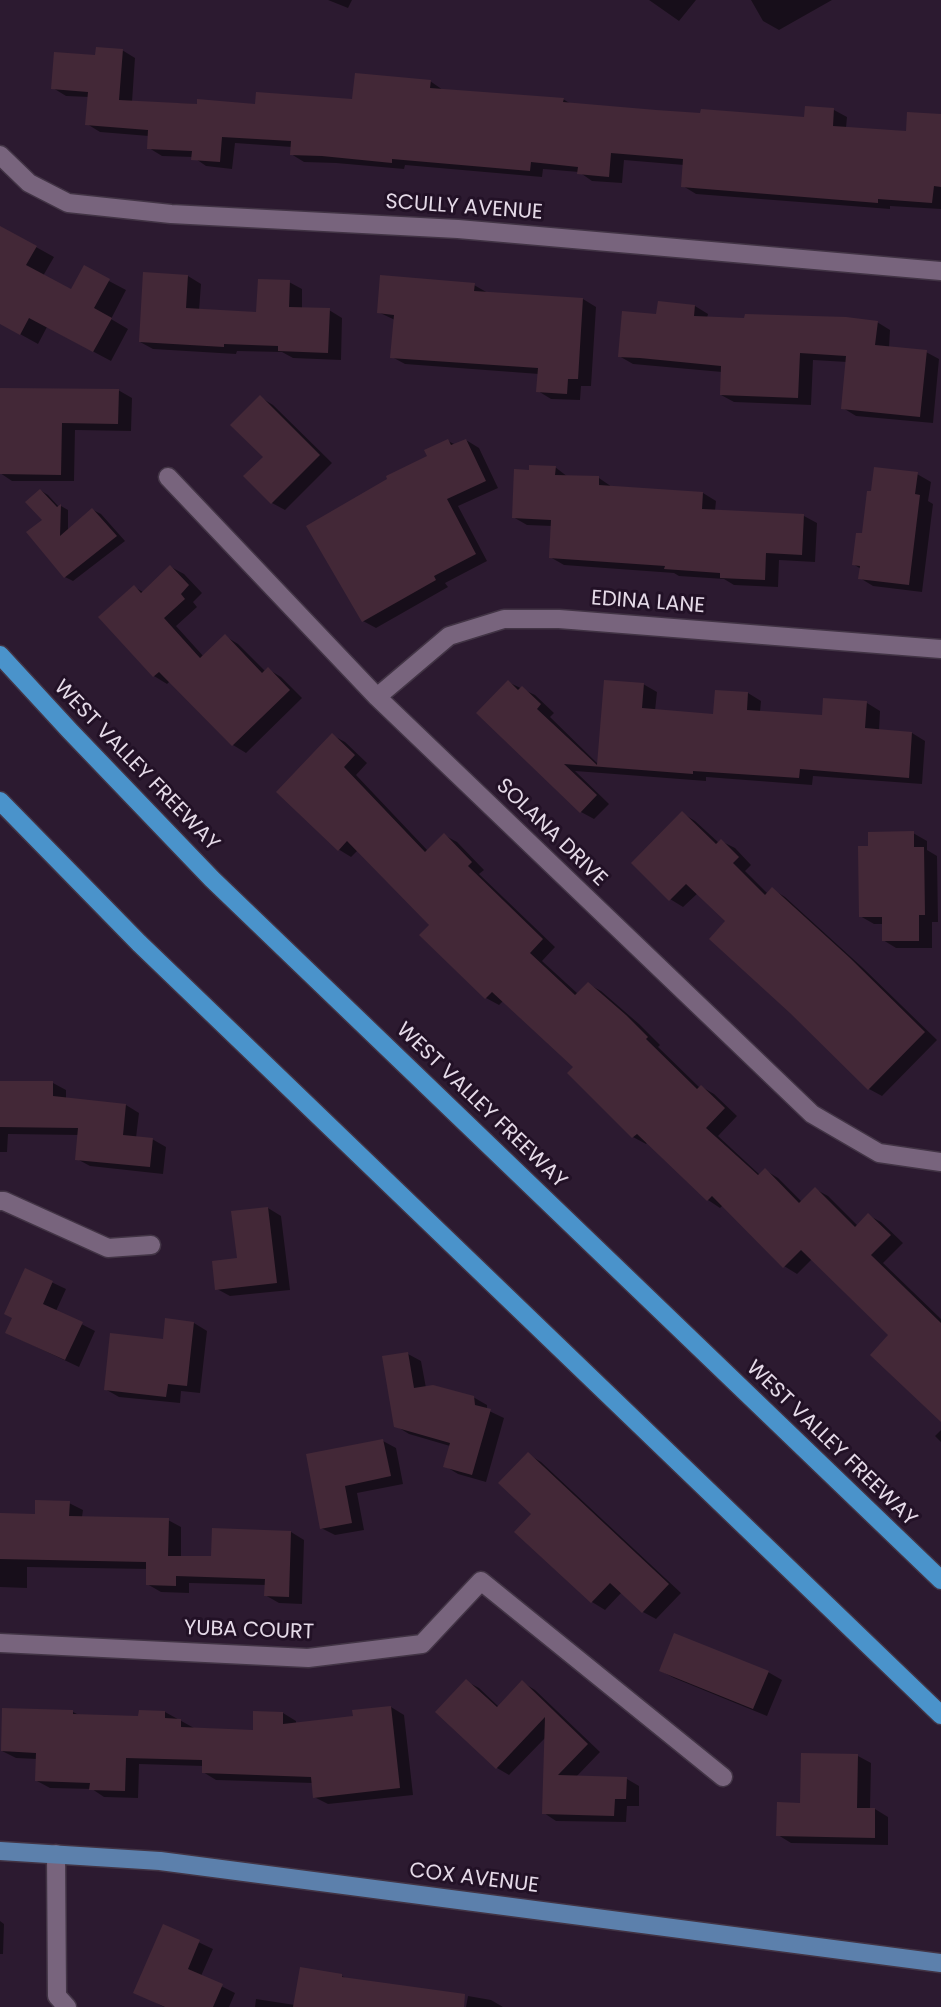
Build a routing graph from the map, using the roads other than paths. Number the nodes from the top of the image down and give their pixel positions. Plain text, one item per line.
1 (0, 155) edge
2 (941, 271) edge
3 (168, 477) dead end
4 (941, 648) edge
5 (0, 655) edge
6 (377, 698) junction
7 (0, 801) edge
8 (941, 1162) edge
9 (0, 1201) edge
10 (151, 1245) dead end
11 (941, 1580) edge
12 (0, 1643) edge
13 (941, 1715) edge
14 (723, 1777) dead end
15 (0, 1851) edge
16 (56, 1854) junction
17 (941, 1963) edge
18 (67, 2007) edge

1 - 2 street, SCULLY AVENUE
3 - 6 street, SOLANA DRIVE
4 - 6 street, EDINA LANE
5 - 11 highway, WEST VALLEY FREEWAY
6 - 8 street, SOLANA DRIVE
7 - 13 highway
9 - 10 street
12 - 14 street, YUBA COURT
15 - 16 main road, COX AVENUE
16 - 17 main road, COX AVENUE
16 - 18 street

